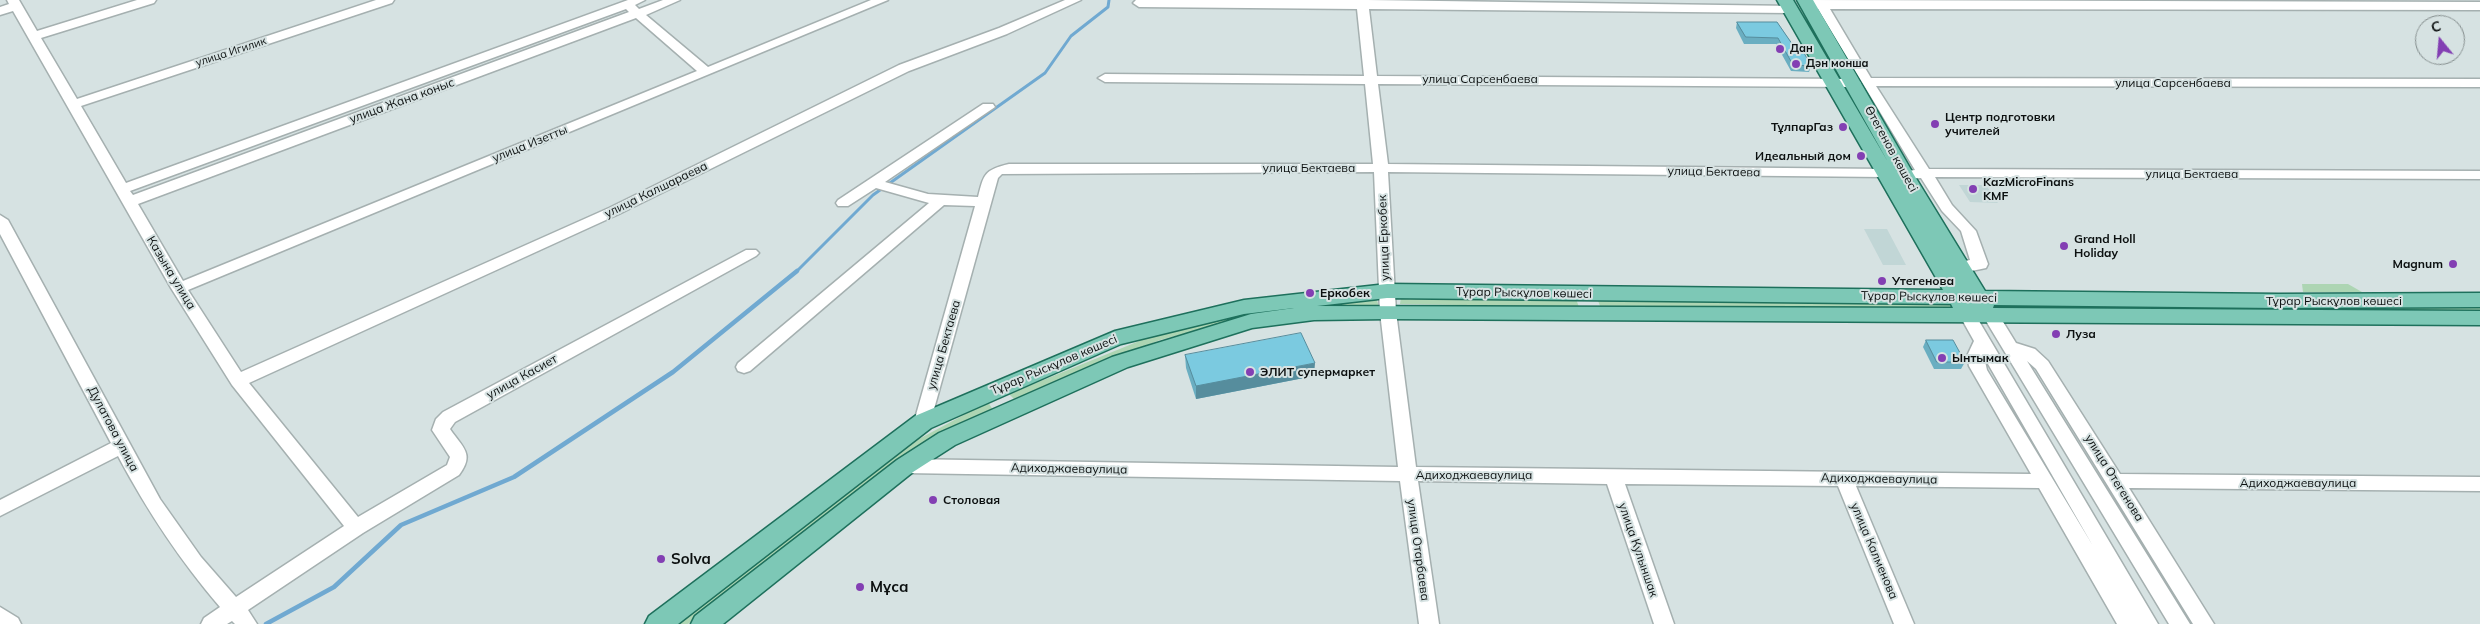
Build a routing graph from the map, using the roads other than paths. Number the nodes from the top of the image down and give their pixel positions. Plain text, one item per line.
1 (150, 0) edge
2 (388, 0) edge
3 (674, 0) edge
4 (882, 0) edge
5 (1074, 0) edge
6 (1363, 2) edge
7 (15, 3) edge
8 (1805, 3) edge
9 (1964, 3) edge
10 (1139, 4) dead end
11 (631, 5) edge
12 (2480, 6) edge
13 (0, 10) edge
14 (34, 36) junction
15 (706, 72) junction
16 (1105, 78) dead end
17 (1371, 78) junction
18 (1832, 82) junction
19 (1860, 82) junction
20 (2480, 83) edge
21 (74, 104) junction
22 (988, 107) dead end
23 (1381, 168) junction
24 (1884, 173) junction
25 (1925, 173) junction
26 (2480, 174) edge
27 (1905, 175) junction
28 (874, 182) junction
29 (125, 196) junction
30 (940, 202) junction
31 (984, 202) junction
32 (843, 203) dead end
33 (0, 220) edge
34 (751, 253) dead end
35 (1934, 257) junction
36 (1960, 267) junction
37 (179, 288) junction
38 (1891, 296) junction
39 (2378, 300) junction
40 (2480, 300) edge
41 (2278, 301) junction
42 (1388, 302) junction
43 (1585, 303) junction
44 (1968, 303) junction
45 (1991, 316) junction
46 (2292, 318) junction
47 (2396, 318) junction
48 (2480, 318) edge
49 (1983, 342) junction
50 (2010, 347) junction
51 (744, 367) dead end
52 (238, 381) junction
53 (992, 392) junction
54 (1006, 412) junction
55 (923, 422) junction
56 (122, 446) junction
57 (905, 466) junction
58 (1408, 475) junction
59 (1613, 475) junction
60 (1844, 479) junction
61 (2043, 481) junction
62 (2116, 481) junction
63 (2480, 484) edge
64 (3, 504) edge
65 (356, 528) junction
66 (0, 615) edge
67 (241, 616) edge
68 (11, 624) edge
69 (210, 624) edge
70 (658, 624) edge
71 (704, 624) edge
72 (1429, 624) edge
73 (1664, 624) edge
74 (1904, 624) edge
75 (2128, 624) edge
76 (2148, 624) edge
77 (2180, 624) edge
78 (2204, 624) edge

1 - 14 street
2 - 21 street, улица Игилик
3 - 11 street, улица Жана коныс
4 - 15 street, улица Изетты
5 - 52 street, улица Калшараева
6 - 8 street
6 - 10 street
6 - 17 street, улица Еркобек
7 - 13 street
7 - 14 street, Казына улица
8 - 9 street
8 - 18 main road, Өтегенов көшесі
8 - 19 main road, Өтегенов көшесі
9 - 12 street
11 - 15 street
11 - 29 street, улица Жана коныс
14 - 21 street, Казына улица
15 - 37 street, улица Изетты
16 - 17 street, улица Сарсенбаева
17 - 18 street, улица Сарсенбаева
17 - 23 street, улица Еркобек
18 - 19 street, улица Сарсенбаева
18 - 24 main road, Өтегенов көшесі
19 - 20 street, улица Сарсенбаева
19 - 25 street
19 - 27 main road, Өтегенов көшесі
21 - 29 street, Казына улица
22 - 28 street
23 - 24 street, улица Бектаева
23 - 31 street, улица Бектаева
23 - 42 street, улица Еркобек
24 - 35 main road, Өтегенов көшесі
25 - 26 street, улица Бектаева
25 - 27 street, улица Бектаева
25 - 36 street
27 - 36 main road, Өтегенов көшесі
28 - 30 street
28 - 32 street
29 - 37 street, Казына улица
30 - 31 street
30 - 51 street
31 - 55 street, улица Бектаева
33 - 56 street, Дулатова улица
34 - 65 street, улица Касиет
35 - 38 main road
35 - 44 main road, Өтегенов көшесі
36 - 44 main road, Өтегенов көшесі
37 - 52 street, Казына улица
38 - 43 main road, Тұрар Рыскұлов көшесі
38 - 44 main road, Тұрар Рыскұлов көшесі
39 - 40 main road, Тұрар Рыскұлов көшесі
39 - 41 main road, Тұрар Рыскұлов көшесі
39 - 47 main road
41 - 44 main road, Тұрар Рыскұлов көшесі
41 - 46 main road
42 - 43 main road, Тұрар Рыскұлов көшесі
42 - 53 main road, Тұрар Рыскұлов көшесі
42 - 54 main road, Тұрар Рыскұлов көшесі
42 - 58 street, улица Еркобек
43 - 44 main road, Тұрар Рыскұлов көшесі
44 - 45 main road, Тұрар Рыскұлов көшесі
44 - 49 street
45 - 46 main road, Тұрар Рыскұлов көшесі
45 - 50 street, улица Отегенова
46 - 47 main road, Тұрар Рыскұлов көшесі
47 - 48 main road, Тұрар Рыскұлов көшесі
49 - 61 street
49 - 76 street
50 - 62 street, улица Отегенова
50 - 77 street, улица Отегенова
52 - 65 street, Казына улица
53 - 54 main road
53 - 55 main road, Тұрар Рыскұлов көшесі
54 - 57 main road, Тұрар Рыскұлов көшесі
55 - 70 main road, Тұрар Рыскұлов көшесі
56 - 64 street
56 - 67 street, Дулатова улица
57 - 58 street, Адиходжаеваулица
57 - 71 main road, Тұрар Рыскұлов көшесі
58 - 59 street, Адиходжаеваулица
58 - 72 street, улица Отарбаева
59 - 60 street, Адиходжаеваулица
59 - 73 street, улица Кулыншак
60 - 61 street, Адиходжаеваулица
60 - 74 street, улица Калменова
61 - 75 street
62 - 63 street, Адиходжаеваулица
62 - 78 street, улица Отегенова
65 - 67 street
66 - 68 street
67 - 69 street

